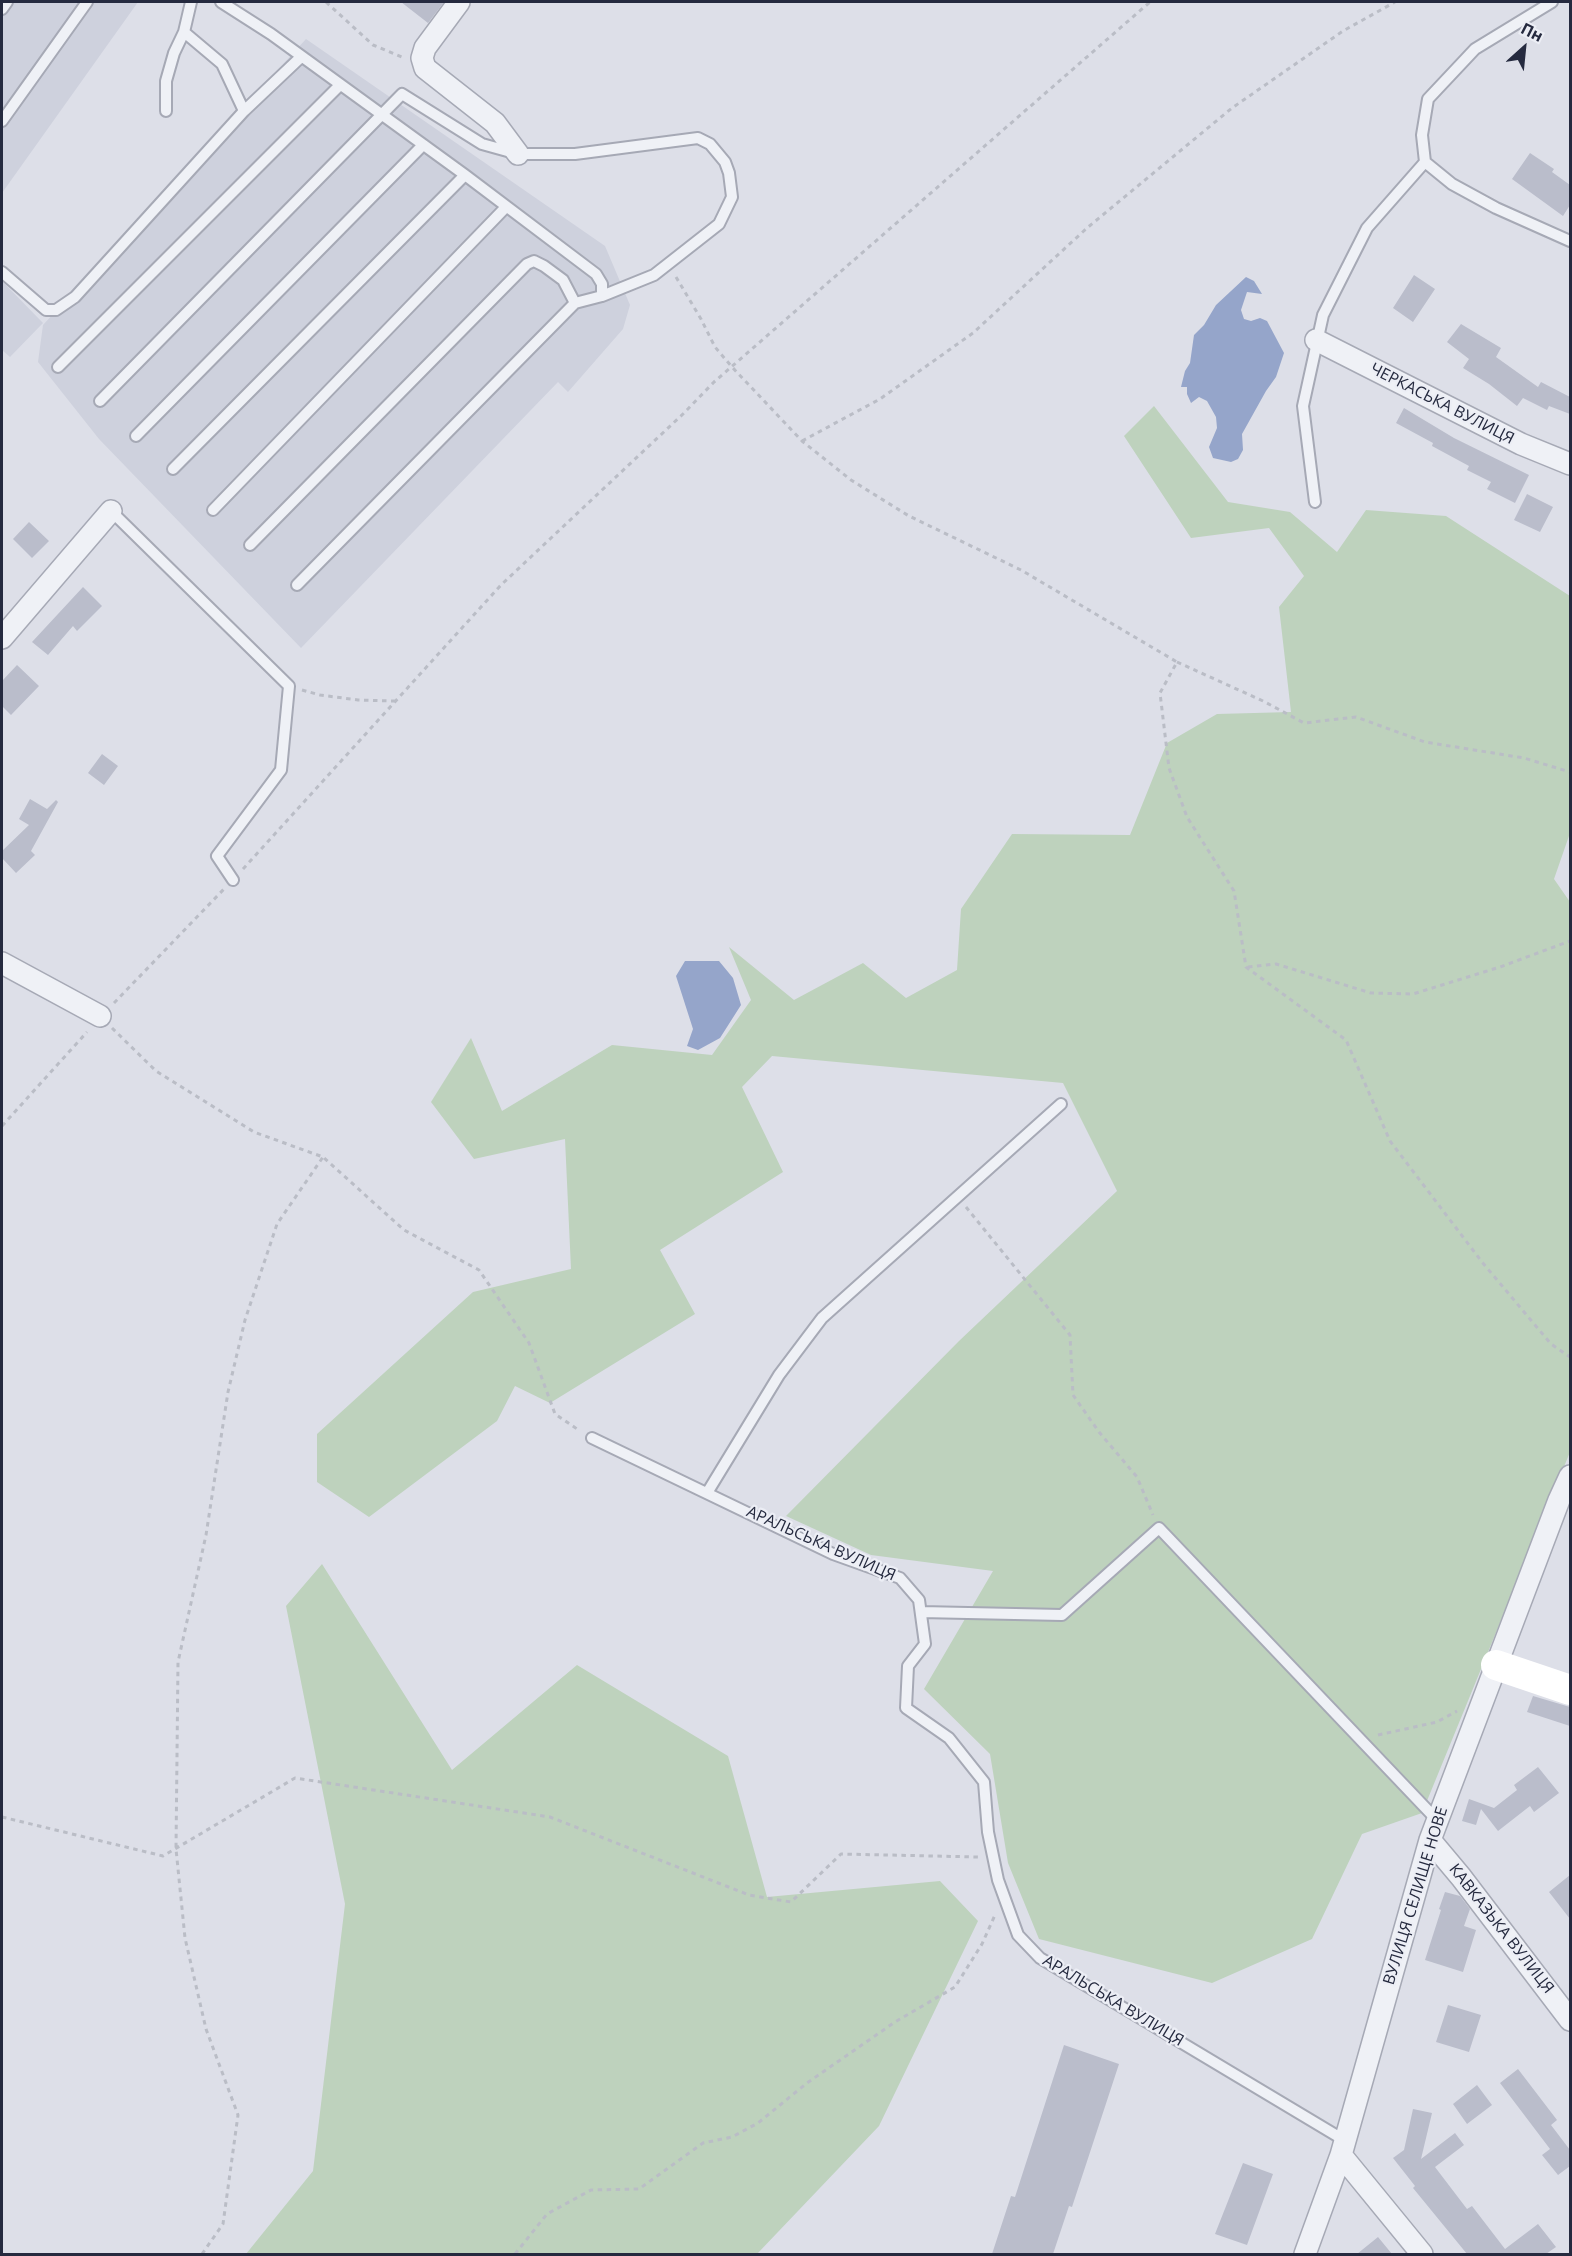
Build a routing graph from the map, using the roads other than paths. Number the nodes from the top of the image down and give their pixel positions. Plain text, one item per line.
1 (7, 2) edge
2 (87, 2) edge
3 (190, 2) edge
4 (220, 2) edge
5 (459, 2) edge
6 (1552, 2) edge
7 (2, 9) edge
8 (184, 32) junction
9 (301, 57) junction
10 (340, 85) junction
11 (166, 111) dead end
12 (244, 111) junction
13 (382, 116) junction
14 (2, 121) edge
15 (423, 145) junction
16 (518, 154) junction
17 (1425, 162) junction
18 (465, 175) junction
19 (506, 207) junction
20 (1570, 241) edge
21 (2, 272) edge
22 (602, 296) junction
23 (575, 303) junction
24 (1316, 340) junction
25 (58, 367) dead end
26 (100, 401) dead end
27 (136, 436) dead end
28 (1570, 464) edge
29 (173, 469) dead end
30 (1315, 502) dead end
31 (213, 510) dead end
32 (111, 511) joint
33 (250, 545) dead end
34 (297, 585) dead end
35 (2, 638) edge
36 (233, 880) road end
37 (2, 963) edge
38 (100, 1016) road end
39 (1061, 1104) dead end
40 (592, 1438) road end
41 (1570, 1476) edge
42 (707, 1493) junction
43 (921, 1612) junction
44 (1496, 1665) junction
45 (1570, 1690) edge
46 (1433, 1830) junction
47 (1570, 2020) edge
48 (1342, 2148) junction
49 (1305, 2254) edge
50 (1422, 2254) edge

1 - 7 lane
2 - 14 lane
3 - 8 lane
4 - 9 lane
5 - 16 street
6 - 17 lane
8 - 11 lane
8 - 12 lane
9 - 10 lane
9 - 12 lane
10 - 13 lane
10 - 25 lane
12 - 21 lane
13 - 15 lane
13 - 16 lane
13 - 26 lane
15 - 18 lane
15 - 27 lane
16 - 22 lane
17 - 20 lane
17 - 24 lane
18 - 19 lane
18 - 29 lane
19 - 22 lane
19 - 31 lane
22 - 23 lane
23 - 33 lane
23 - 34 lane
24 - 28 street, ЧЕРКАСЬКА ВУЛИЦЯ
24 - 30 lane
32 - 35 street
32 - 36 lane
37 - 38 street
39 - 42 lane
40 - 42 lane, АРАЛЬСЬКА ВУЛИЦЯ
41 - 44 street, ВУЛИЦЯ СЕЛИЩЕ НОВЕ
42 - 43 lane, АРАЛЬСЬКА ВУЛИЦЯ
43 - 46 lane
43 - 48 lane, АРАЛЬСЬКА ВУЛИЦЯ
44 - 45 street
44 - 46 street, ВУЛИЦЯ СЕЛИЩЕ НОВЕ
46 - 47 street, КАВКАЗЬКА ВУЛИЦЯ
46 - 48 street, ВУЛИЦЯ СЕЛИЩЕ НОВЕ
48 - 49 street, ВУЛИЦЯ СЕЛИЩЕ НОВЕ
48 - 50 street

